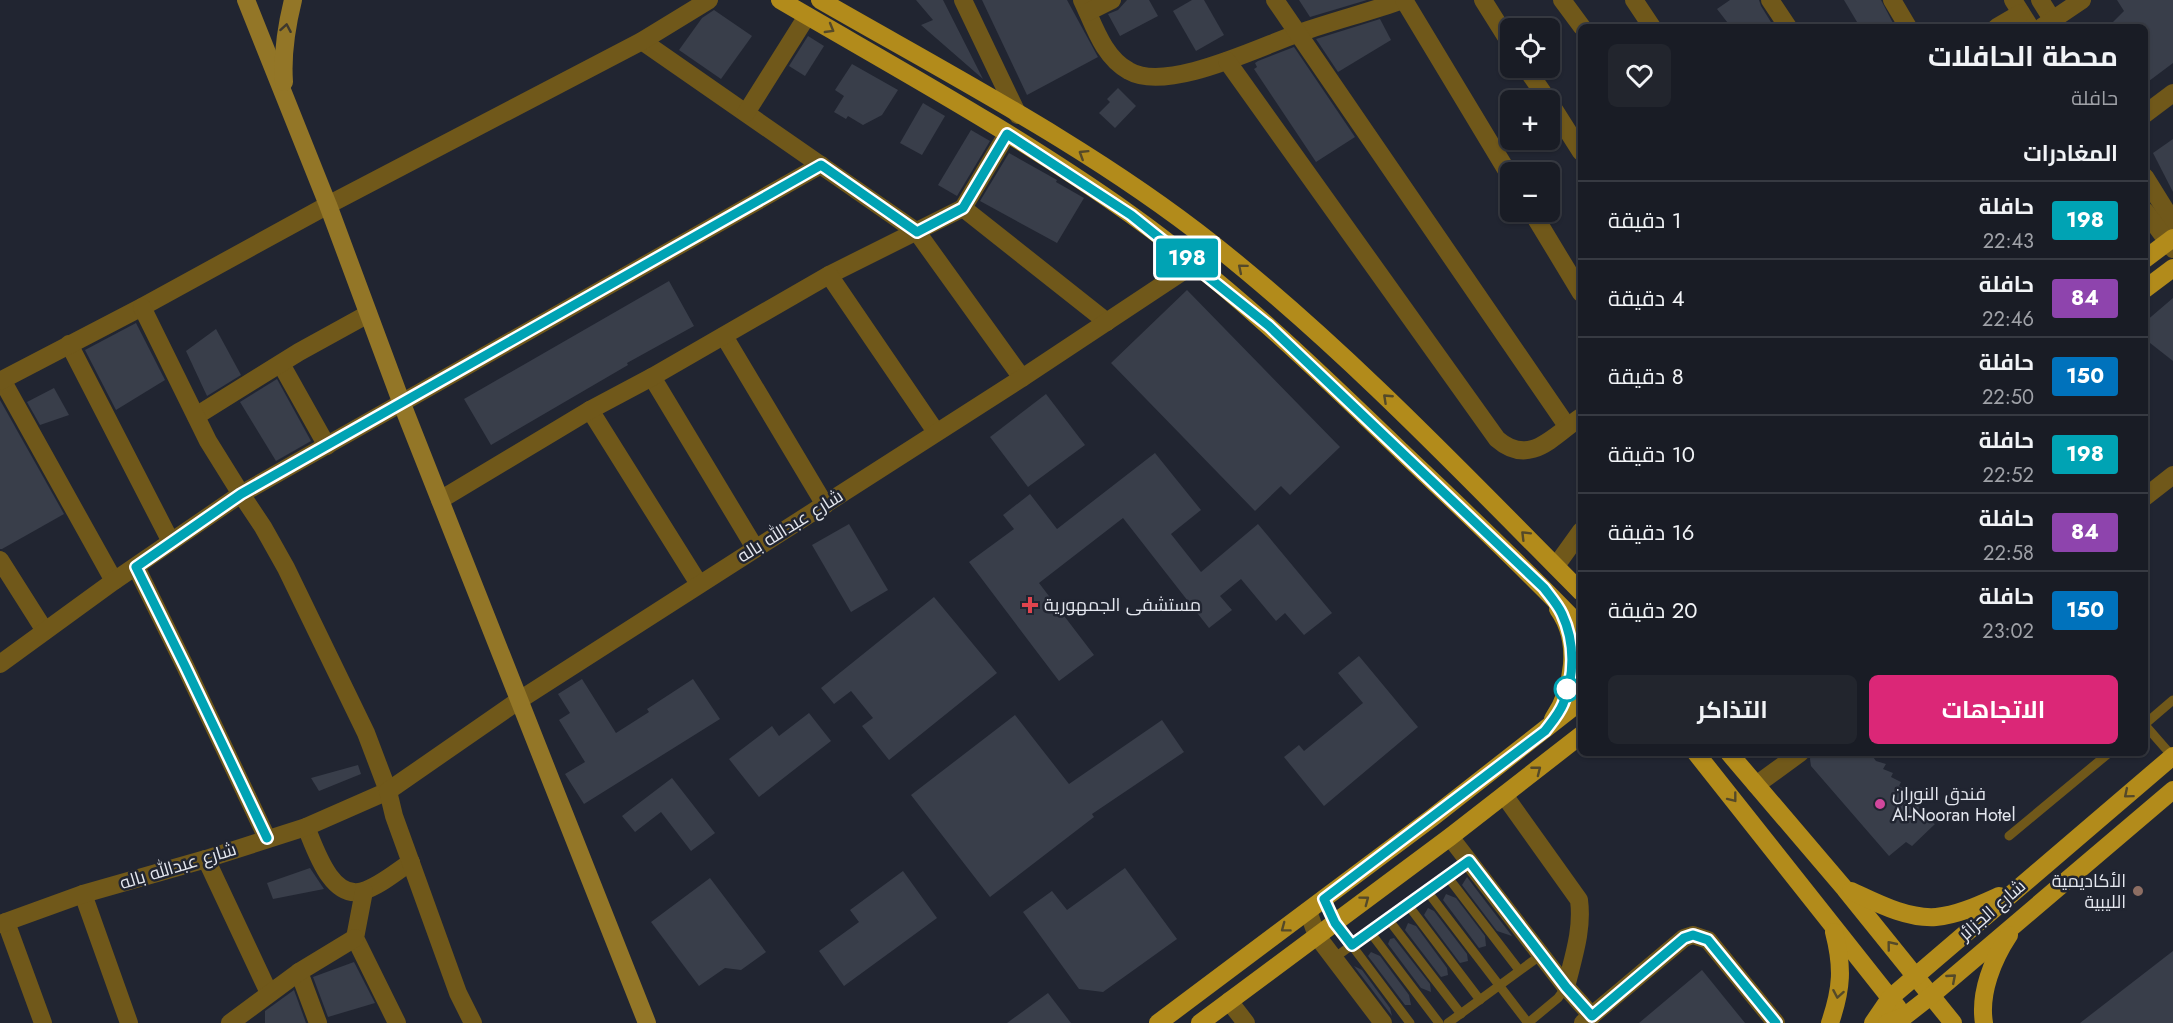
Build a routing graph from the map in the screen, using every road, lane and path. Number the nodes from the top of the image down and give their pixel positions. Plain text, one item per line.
1 (246, 0) edge
2 (293, 0) edge
3 (709, 0) edge
4 (780, 0) edge
5 (820, 0) edge
6 (963, 0) edge
7 (1112, 0) edge
8 (1275, 0) edge
9 (1483, 0) edge
10 (1562, 0) edge
11 (1634, 0) edge
12 (1770, 0) edge
13 (1892, 0) edge
14 (2040, 0) edge
15 (2082, 0) edge
16 (1398, 1) edge
17 (1085, 6) edge
18 (2022, 13) edge
19 (807, 16) junction
20 (1580, 24) edge
21 (1650, 24) edge
22 (1786, 24) edge
23 (1906, 24) edge
24 (2002, 24) edge
25 (2051, 24) edge
26 (2052, 24) edge
27 (1500, 27) edge
28 (1298, 33) junction
29 (642, 41) junction
30 (1227, 61) junction
31 (2173, 93) edge
32 (286, 99) junction
33 (2148, 112) edge
34 (746, 113) junction
35 (1018, 115) junction
36 (1560, 119) edge
37 (1007, 134) junction
38 (1578, 147) edge
39 (1501, 162) edge
40 (821, 165) junction
41 (2148, 182) edge
42 (328, 205) junction
43 (963, 208) junction
44 (2148, 215) edge
45 (1538, 222) edge
46 (2173, 222) edge
47 (917, 232) junction
48 (2171, 243) edge
49 (2148, 257) edge
50 (1194, 264) junction
51 (2173, 268) edge
52 (829, 275) junction
53 (2148, 287) edge
54 (1578, 288) edge
55 (142, 307) junction
56 (368, 314) junction
57 (1107, 322) junction
58 (723, 336) junction
59 (69, 344) junction
60 (280, 364) junction
61 (652, 377) junction
62 (1022, 378) junction
63 (1, 380) edge
64 (402, 404) junction
65 (590, 410) junction
66 (196, 416) junction
67 (1576, 423) edge
68 (936, 432) junction
69 (327, 446) junction
70 (2173, 475) edge
71 (241, 494) junction
72 (2148, 495) edge
73 (440, 500) junction
74 (825, 505) junction
75 (1578, 534) edge
76 (171, 542) junction
77 (755, 548) junction
78 (1551, 559) junction
79 (0, 560) edge
80 (136, 567) junction
81 (1578, 574) edge
82 (114, 581) junction
83 (699, 584) junction
84 (1544, 588) junction
85 (1578, 589) edge
86 (1578, 624) edge
87 (45, 631) junction
88 (0, 664) edge
89 (2173, 700) edge
90 (518, 701) junction
91 (1578, 704) edge
92 (2148, 721) edge
93 (2148, 728) edge
94 (1545, 731) junction
95 (1578, 737) edge
96 (1578, 749) edge
97 (1556, 755) junction
98 (1732, 756) edge
99 (1796, 756) edge
100 (2105, 756) edge
101 (2173, 757) edge
102 (1702, 760) edge
103 (1756, 785) junction
104 (388, 790) junction
105 (2173, 790) edge
106 (1504, 795) junction
107 (306, 827) junction
108 (2009, 836) dead end
109 (1450, 837) junction
110 (267, 838) junction
111 (206, 859) junction
112 (1469, 861) junction
113 (411, 862) junction
114 (1447, 876) junction
115 (2019, 886) junction
116 (1845, 889) junction
117 (364, 891) junction
118 (1427, 891) junction
119 (84, 894) junction
120 (1324, 899) junction
121 (1408, 905) junction
122 (1308, 911) junction
123 (2021, 917) junction
124 (1389, 919) junction
125 (3, 923) edge
126 (1335, 923) junction
127 (1832, 924) junction
128 (1370, 932) junction
129 (1317, 936) junction
130 (355, 938) junction
131 (1352, 945) junction
132 (1541, 955) junction
133 (1334, 958) junction
134 (1520, 970) junction
135 (299, 972) junction
136 (1916, 976) junction
137 (1499, 985) junction
138 (1566, 987) junction
139 (269, 993) junction
140 (1932, 995) junction
141 (1890, 998) junction
142 (1480, 1000) junction
143 (1230, 1001) junction
144 (1461, 1014) junction
145 (1587, 1019) edge
146 (1908, 1020) edge
147 (43, 1023) edge
148 (129, 1023) edge
149 (230, 1023) edge
150 (318, 1023) edge
151 (397, 1023) edge
152 (473, 1023) edge
153 (647, 1023) edge
154 (1158, 1023) edge
155 (1200, 1023) edge
156 (1246, 1023) edge
157 (1383, 1023) edge
158 (1410, 1023) edge
159 (1439, 1023) edge
160 (1448, 1023) edge
161 (1528, 1023) edge
162 (1776, 1023) edge
163 (1830, 1023) edge
164 (1873, 1023) edge
165 (1887, 1023) edge
166 (1953, 1023) edge
167 (1984, 1023) edge

1 - 32 street
32 -> 2 street
3 - 29 street
4 - 19 main road
5 - 35 main road
6 - 35 street
7 - 17 street
8 - 28 street
9 - 27 street
10 - 20 street
11 - 21 street
12 - 22 street
13 - 23 street
14 - 25 street
15 - 26 street
16 - 28 street
16 - 39 street
17 - 30 street
18 - 24 street
19 - 34 street
19 -> 37 main road
28 - 30 street
28 - 67 street
29 - 34 street
29 - 42 street
30 - 67 street
31 - 33 street
32 - 42 street
34 - 40 street
78 -> 35 main road
36 - 38 street
37 - 43 street
37 - 50 main road
40 - 47 street
40 - 64 street
41 - 46 street
42 - 55 street
42 - 56 street
43 - 47 street
43 - 57 street
44 - 48 street
45 - 54 street
47 - 52 street
47 - 62 street
48 - 49 main road
50 - 57 street, شارع عبدالله باله
50 - 84 main road
51 - 53 main road
52 - 58 street
52 - 68 street
55 - 59 street
55 - 66 street
56 - 60 street
56 - 64 street
57 - 62 street, شارع عبدالله باله
58 - 61 street
58 - 74 street
59 - 63 street
59 - 76 street
60 - 66 street
60 - 69 street
61 - 65 street
61 - 77 street
62 - 68 street, شارع عبدالله باله
63 - 82 street
64 - 69 street
64 - 73 street
65 - 73 street
65 - 83 street
66 - 71 street
68 - 74 street, شارع عبدالله باله
69 - 71 street
70 - 72 street
71 - 76 street
71 - 104 street
73 - 90 street
74 - 77 street, شارع عبدالله باله
75 - 78 street
76 - 80 street
77 - 83 street, شارع عبدالله باله
78 - 81 main road
78 - 85 main road
79 - 87 street
80 - 82 street
80 - 110 street
82 - 87 street
83 - 90 street, شارع عبدالله باله
84 - 86 main road
84 - 94 main road
87 - 88 street
89 - 92 lane
90 - 104 street, شارع عبدالله باله
90 - 153 street
91 - 94 main road
93 - 101 lane
94 - 120 main road
95 - 97 main road
96 - 97 main road
106 -> 97 main road
98 - 103 main road
99 - 103 street
100 - 108 lane
101 -> 115 main road, شارع الجزائر
102 -> 127 main road
103 - 116 main road
104 - 107 street, شارع عبدالله باله
104 - 113 street
105 - 123 main road, شارع الجزائر
106 - 109 main road
106 - 138 street
107 - 110 street, شارع عبدالله باله
107 - 117 street
109 - 112 street
126 -> 109 main road
110 - 111 street, شارع عبدالله باله
111 - 119 street, شارع عبدالله باله
111 - 139 street
112 - 114 lane
112 - 132 street
113 - 117 street
113 - 152 street
114 - 118 lane
114 - 134 lane
115 - 116 main road
115 - 136 main road, شارع الجزائر
136 -> 116 main road
117 - 130 street
118 - 121 lane
118 - 137 lane
119 - 125 street, شارع عبدالله باله
119 - 148 street
120 - 122 main road
120 - 126 lane
121 - 124 lane
121 - 142 lane
122 - 129 street
122 -> 154 main road
140 -> 123 main road, شارع الجزائر
123 - 167 main road
124 - 128 lane
124 - 144 lane
125 - 147 street
126 - 129 main road
126 - 131 lane
127 - 141 main road
127 -> 163 main road
128 - 131 lane
128 - 159 lane
129 - 133 street
129 - 143 main road
130 - 135 street
130 - 151 street
131 - 133 lane
131 - 158 lane
132 - 134 lane
132 - 138 street
133 - 157 street
134 - 137 lane
135 - 139 street
135 - 150 street
136 - 140 main road
136 - 141 main road, شارع الجزائر
137 - 142 lane
137 - 161 lane
138 - 145 street
138 - 161 lane
139 - 149 street
140 - 146 main road, شارع الجزائر
140 - 166 main road
141 - 146 main road
141 - 164 main road, شارع الجزائر
142 - 144 lane
143 - 155 main road
143 - 156 street
144 - 160 lane
145 - 162 street
146 - 165 main road, شارع الجزائر

